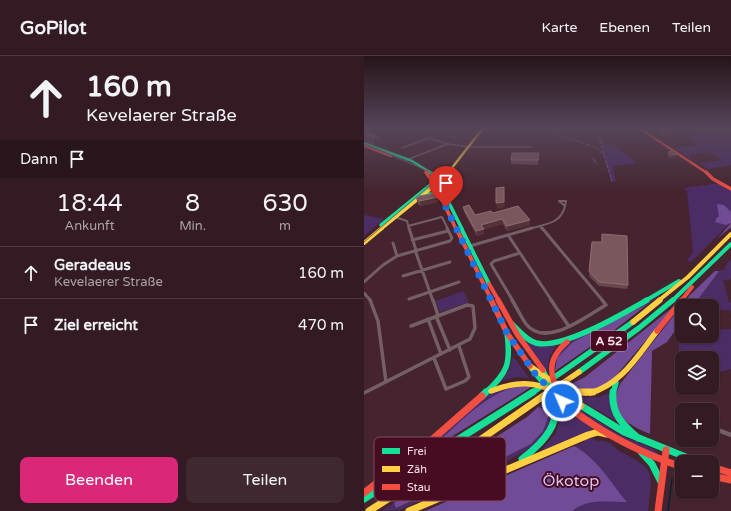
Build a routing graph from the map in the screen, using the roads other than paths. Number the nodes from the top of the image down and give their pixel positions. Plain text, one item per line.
1 (378, 149) edge
2 (379, 149) edge
3 (434, 149) edge
4 (466, 149) edge
5 (466, 149) edge
6 (673, 149) edge
7 (406, 160) junction
8 (434, 183) junction
9 (731, 188) edge
10 (440, 195) junction
11 (419, 198) junction
12 (565, 206) dead end
13 (396, 217) junction
14 (390, 218) junction
15 (408, 226) junction
16 (540, 226) junction
17 (448, 231) junction
18 (731, 234) edge
19 (508, 235) junction
20 (364, 239) edge
21 (412, 240) junction
22 (364, 243) edge
23 (393, 243) dead end
24 (731, 244) edge
25 (470, 246) junction
26 (415, 250) junction
27 (520, 253) junction
28 (397, 256) junction
29 (450, 262) dead end
30 (422, 270) junction
31 (693, 272) junction
32 (403, 276) dead end
33 (700, 276) junction
34 (364, 282) edge
35 (459, 282) dead end
36 (429, 292) junction
37 (364, 293) edge
38 (409, 299) dead end
39 (437, 316) junction
40 (428, 319) junction
41 (512, 324) junction
42 (568, 325) junction
43 (411, 326) dead end
44 (507, 333) junction
45 (577, 335) junction
46 (459, 346) junction
47 (450, 350) junction
48 (441, 354) junction
49 (434, 358) junction
50 (530, 366) junction
51 (543, 370) junction
52 (545, 377) junction
53 (617, 381) junction
54 (386, 382) junction
55 (555, 384) junction
56 (549, 388) junction
57 (364, 393) edge
58 (561, 394) junction
59 (480, 398) junction
60 (581, 406) junction
61 (572, 410) junction
62 (719, 431) edge
63 (607, 434) junction
64 (731, 435) edge
65 (434, 437) edge
66 (464, 437) edge
67 (484, 437) edge
68 (638, 438) junction
69 (666, 450) junction
70 (640, 451) junction
71 (679, 455) edge
72 (665, 462) junction
73 (517, 463) junction
74 (675, 465) edge
75 (506, 468) edge
76 (719, 469) edge
77 (731, 473) edge
78 (719, 477) edge
79 (731, 480) edge
80 (662, 484) junction
81 (374, 485) edge
82 (364, 493) edge
83 (374, 493) edge
84 (364, 499) edge
85 (385, 501) edge
86 (432, 501) edge
87 (369, 511) edge
88 (409, 511) edge
89 (658, 511) edge

1 - 8 main road
2 - 7 main road
3 - 7 street
4 - 8 main road
5 - 8 main road
6 - 9 main road
7 - 8 main road
8 - 10 main road
8 - 11 main road
8 - 14 main road
8 - 25 main road
10 - 11 main road
10 - 44 main road
11 - 13 main road
12 - 16 street
13 - 14 street
13 - 15 street
13 - 22 main road
14 - 20 main road
15 - 17 street
15 - 21 street
16 - 19 street
16 - 42 street
17 - 21 street
17 - 26 street
18 - 31 main road, A 52
19 - 25 street
19 - 27 street
21 - 26 street
23 - 28 street
24 - 33 main road, A 52
25 - 41 main road
26 - 28 street
26 - 30 street
27 - 42 street
27 - 42 street
28 - 34 street
29 - 30 street
30 - 32 street
30 - 36 street
31 - 45 main road
31 - 66 main road, A 52
33 - 53 main road
33 - 67 main road, A 52
35 - 36 street
36 - 38 street
36 - 39 street
37 - 54 street
39 - 40 street
39 - 46 street
39 - 47 street
40 - 43 street
40 - 48 street
41 - 45 main road
41 - 51 main road
44 - 50 main road
44 - 59 main road
45 - 55 main road
46 - 47 street
46 - 49 street
47 - 48 street
48 - 49 street
49 - 54 street
50 - 52 main road
50 - 56 main road
51 - 52 main road
51 - 55 main road
52 - 55 main road
52 - 56 main road
53 - 55 main road
53 - 68 main road
54 - 57 street
55 - 58 main road
55 - 60 main road
56 - 58 main road
56 - 59 main road
56 - 61 main road
56 - 73 main road
58 - 60 main road
58 - 61 main road
59 - 65 main road
60 - 68 main road
61 - 63 main road
62 - 64 street
63 - 70 main road
63 - 73 main road
68 - 69 main road
69 - 71 main road
69 - 72 main road
70 - 72 main road
70 - 80 main road
72 - 74 main road
72 - 80 main road
73 - 75 main road
76 - 77 main road
78 - 79 main road
80 - 89 main road
81 - 82 main road
83 - 84 main road, A 52
85 - 87 main road, A 52
86 - 88 main road

